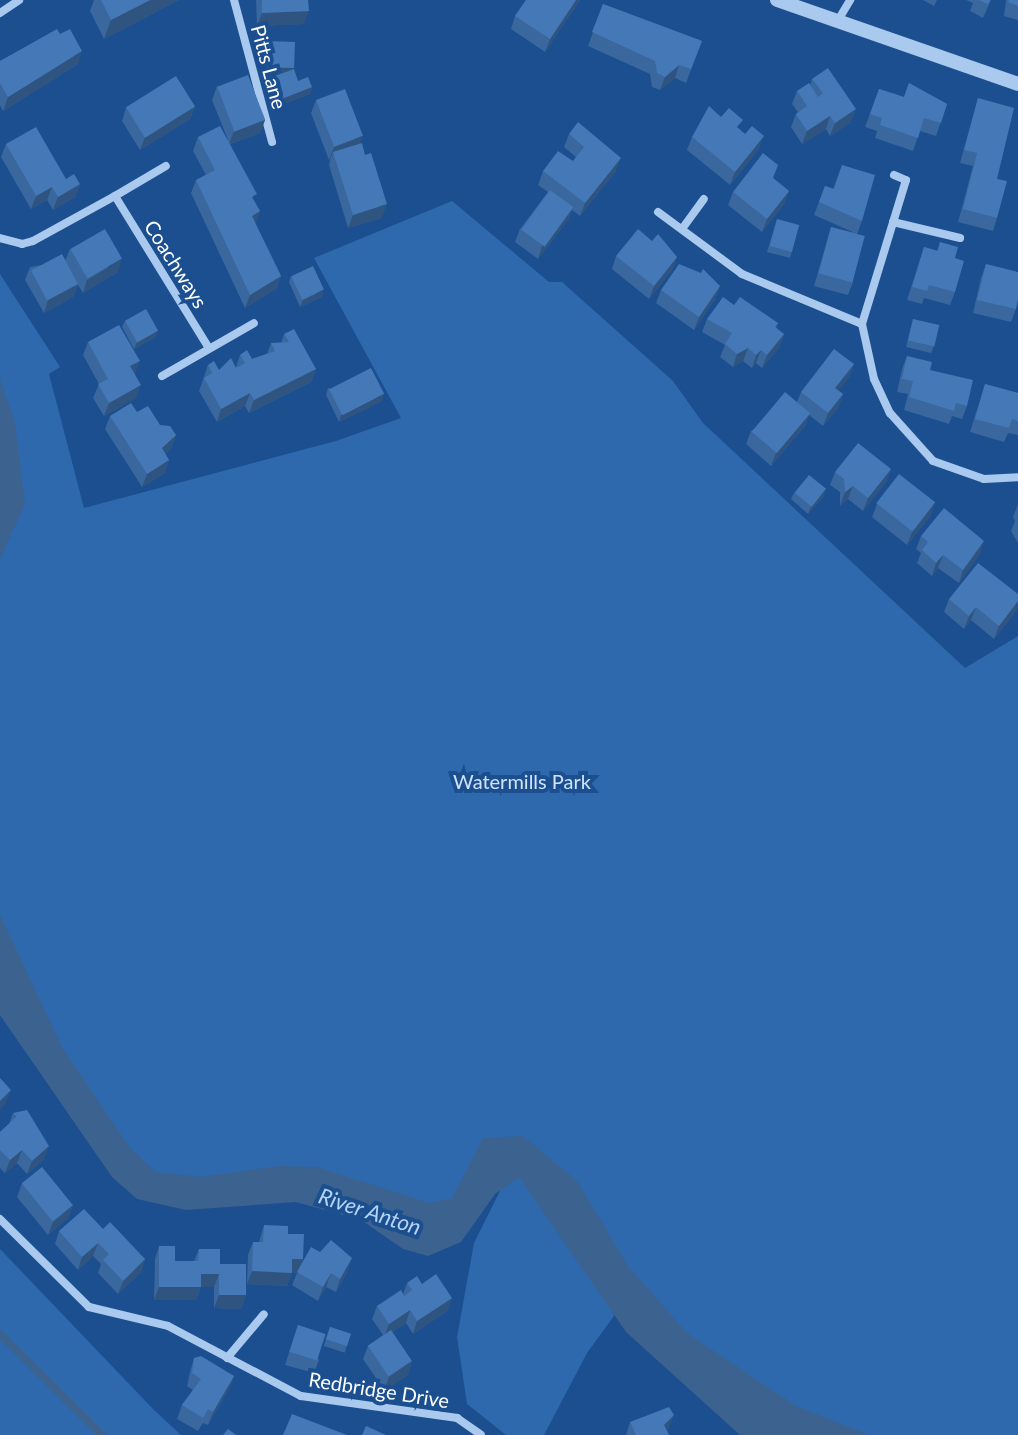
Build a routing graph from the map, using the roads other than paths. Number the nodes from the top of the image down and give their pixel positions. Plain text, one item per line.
1 (19, 0) edge
2 (234, 0) edge
3 (777, 0) edge
4 (850, 0) edge
5 (0, 13) edge
6 (837, 23) junction
7 (1018, 84) edge
8 (272, 142) dead end
9 (166, 166) dead end
10 (894, 175) dead end
11 (115, 196) junction
12 (704, 199) dead end
13 (658, 212) dead end
14 (893, 222) junction
15 (682, 229) junction
16 (0, 238) edge
17 (960, 238) dead end
18 (254, 323) dead end
19 (862, 324) junction
20 (209, 348) junction
21 (162, 376) dead end
22 (1018, 477) edge
23 (0, 1219) edge
24 (264, 1314) dead end
25 (227, 1358) junction
26 (481, 1435) edge

1 - 5 street
2 - 8 street, Pitts Lane
3 - 6 street
4 - 6 street
6 - 7 street
9 - 11 street
10 - 14 street
11 - 16 street
11 - 20 street, Coachways
12 - 15 street
13 - 15 street
14 - 17 street
14 - 19 street
15 - 19 street
18 - 20 street
19 - 22 street
20 - 21 street
23 - 25 street, Redbridge Drive
24 - 25 street
25 - 26 street, Redbridge Drive

